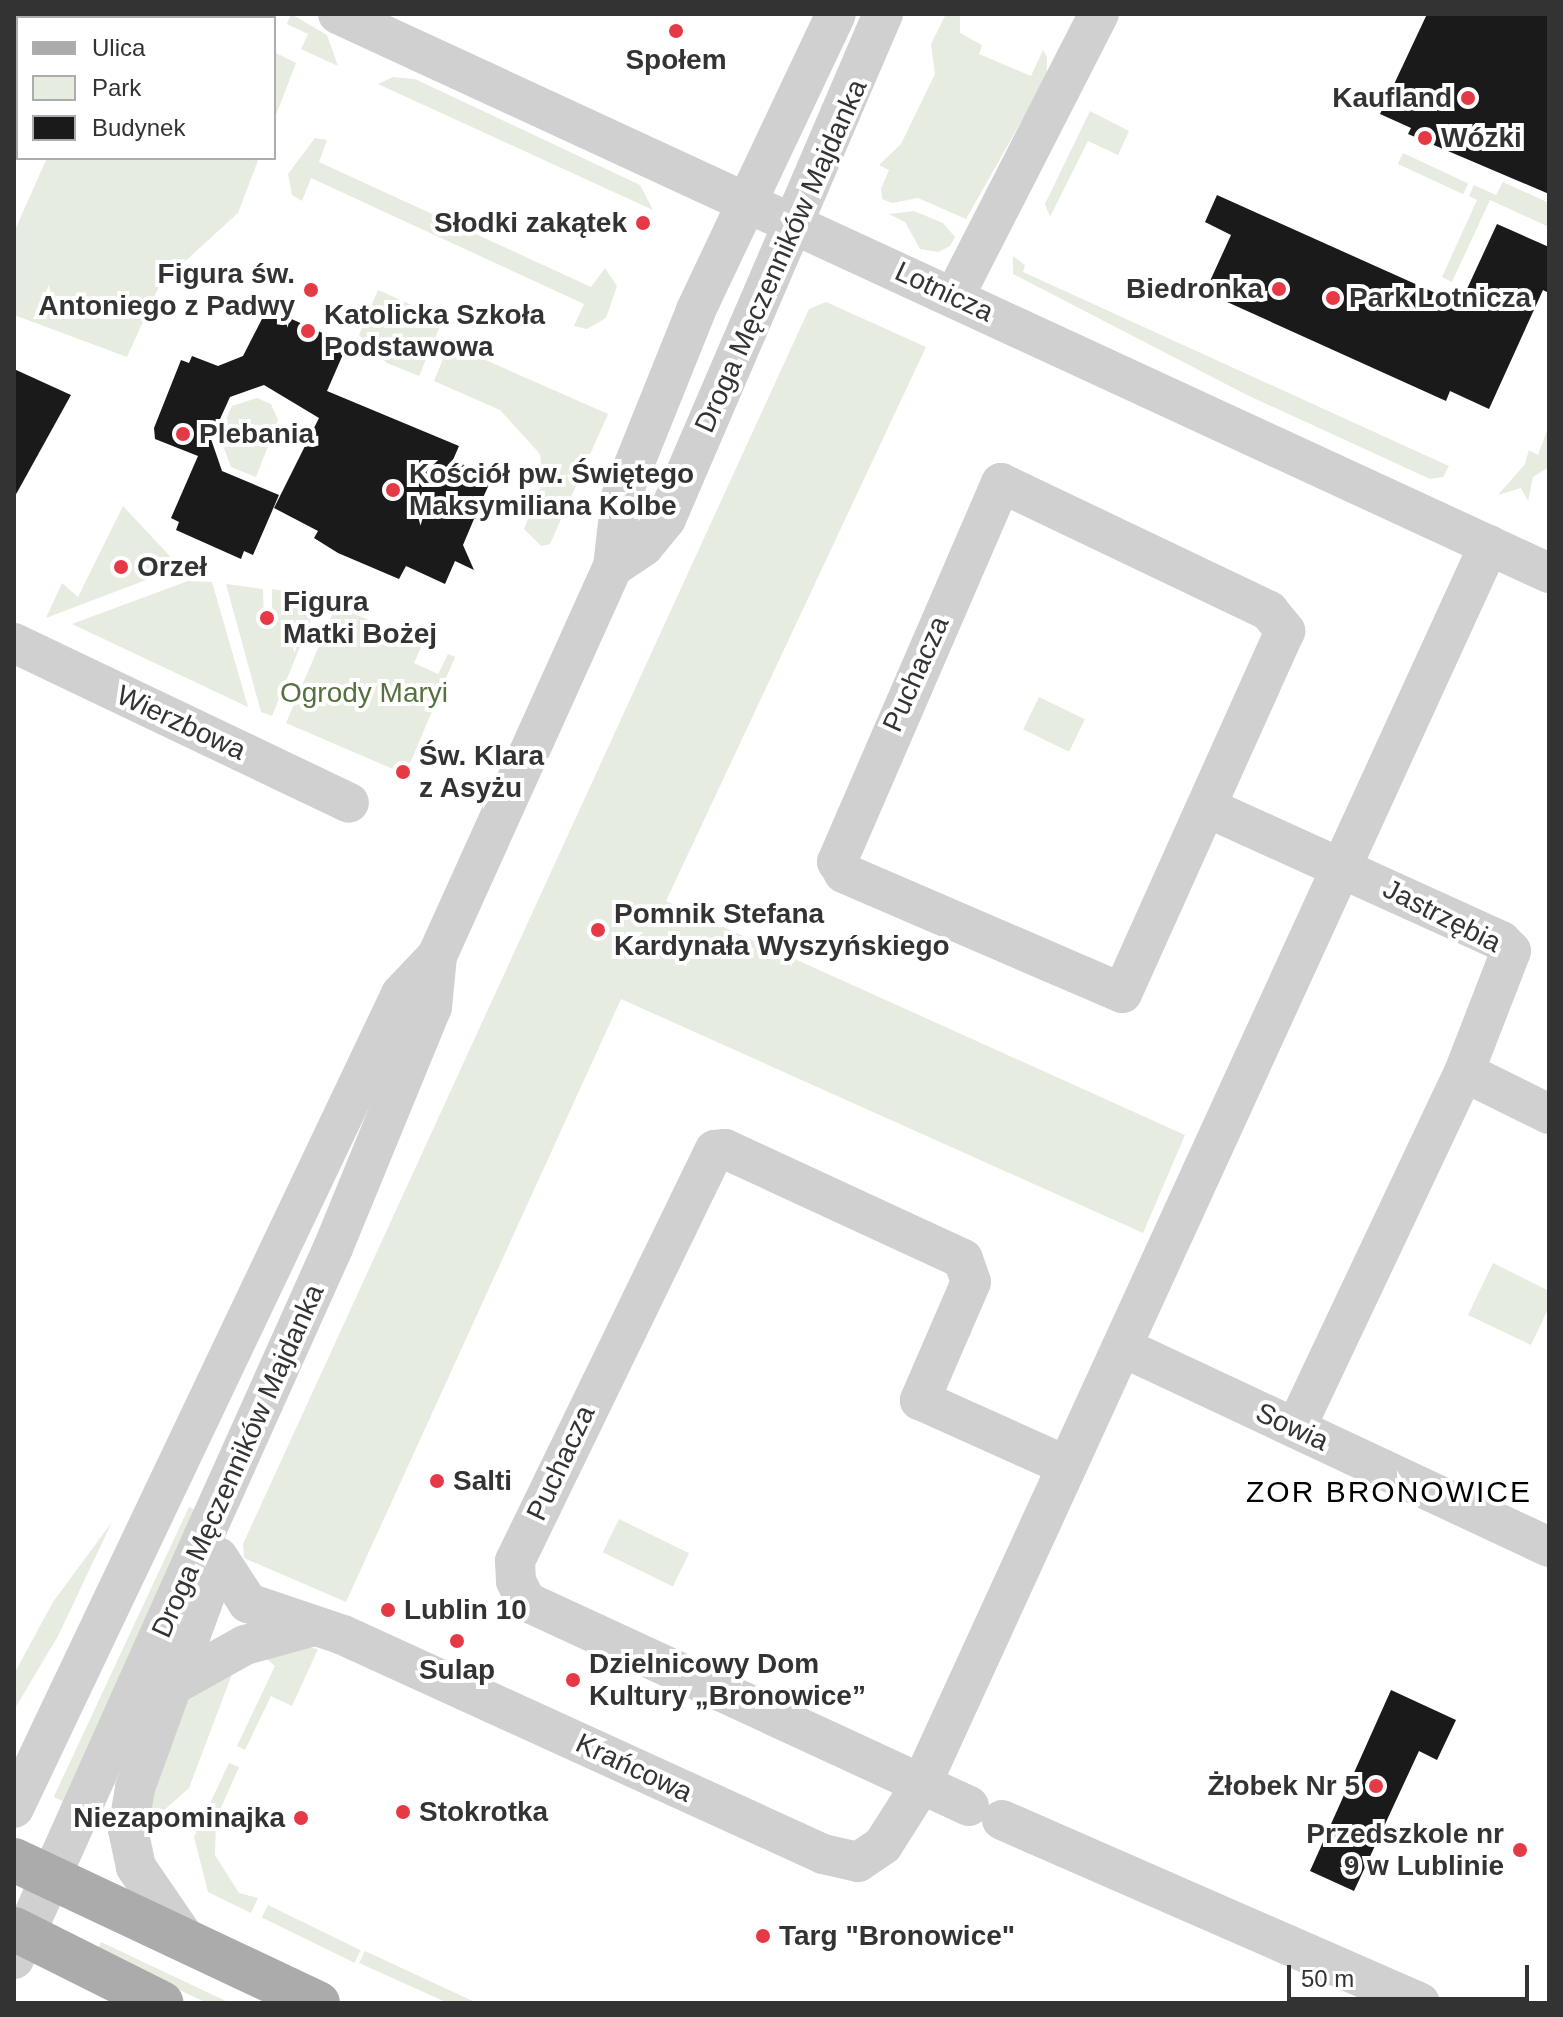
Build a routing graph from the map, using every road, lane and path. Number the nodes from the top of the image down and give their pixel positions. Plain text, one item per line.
1 (338, 14) edge
2 (836, 14) edge
3 (883, 14) edge
4 (1099, 14) edge
5 (742, 204) junction
6 (794, 226) junction
7 (954, 297) junction
8 (1489, 545) junction
9 (613, 567) junction
10 (1549, 573) edge
11 (14, 643) edge
12 (349, 803) dead end
13 (1206, 807) junction
14 (1343, 866) junction
15 (437, 956) junction
16 (1464, 1072) junction
17 (1549, 1114) edge
18 (1122, 1347) junction
19 (1298, 1424) junction
20 (254, 1433) junction
21 (1067, 1466) junction
22 (1549, 1547) edge
23 (218, 1557) junction
24 (320, 1625) junction
25 (175, 1684) junction
26 (67, 1696) junction
27 (14, 1745) edge
28 (921, 1785) junction
29 (14, 1808) edge
30 (32, 1870) edge
31 (18, 1941) edge
32 (188, 1943) junction
33 (149, 2001) edge
34 (318, 2003) edge
35 (1420, 2003) edge

1 - 5 street, Lotnicza
2 - 5 street, Droga Męczenników Majdanka
3 - 6 street, Droga Męczenników Majdanka
4 - 7 street
5 - 6 street, Lotnicza
5 - 9 street, Droga Męczenników Majdanka
6 - 7 street, Lotnicza
6 - 9 street, Droga Męczenników Majdanka
7 - 8 street, Lotnicza
8 - 10 street, Lotnicza
8 - 14 street
9 - 15 street, Droga Męczenników Majdanka
11 - 12 street, Wierzbowa
13 - 13 street, Puchacza
13 - 14 street
14 - 16 street, Jastrzębia
14 - 18 street
15 - 20 street, Droga Męczenników Majdanka
15 - 26 street, Droga Męczenników Majdanka
16 - 17 street
16 - 19 street
18 - 19 street, Sowia
18 - 21 street
19 - 22 street, Sowia
20 - 23 street
20 - 30 street, Droga Męczenników Majdanka
21 - 28 street
21 - 28 street, Puchacza
23 - 24 street, Krańcowa
23 - 25 street
24 - 25 street
24 - 28 street, Krańcowa
25 - 32 street
26 - 27 street
26 - 29 street, Droga Męczenników Majdanka
28 - 35 street
30 - 31 street, Droga Męczenników Majdanka
30 - 32 main road
31 - 33 main road
32 - 34 main road

